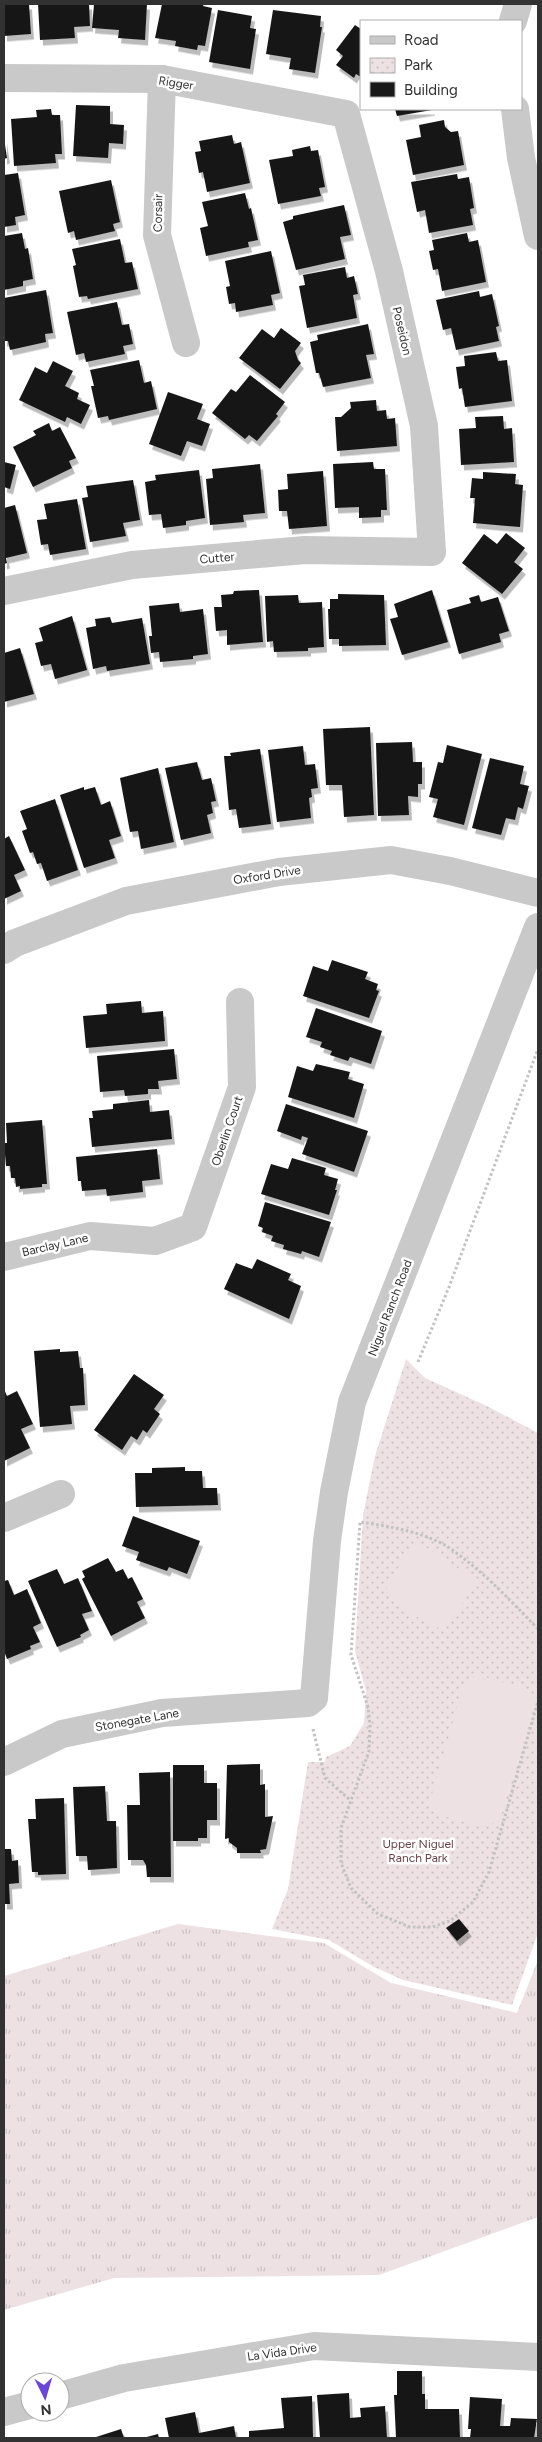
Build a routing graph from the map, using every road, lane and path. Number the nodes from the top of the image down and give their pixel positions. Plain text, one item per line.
1 (518, 4) edge
2 (514, 20) edge
3 (4, 78) edge
4 (162, 79) junction
5 (515, 110) edge
6 (346, 114) joint
7 (538, 236) edge
8 (186, 343) dead end
9 (432, 552) joint
10 (4, 592) edge
11 (538, 893) edge
12 (538, 927) edge
13 (4, 950) edge
14 (240, 1002) dead end
15 (538, 1049) edge
16 (193, 1227) joint
17 (4, 1257) edge
18 (418, 1362) dead end
19 (61, 1494) dead end
20 (4, 1518) edge
21 (538, 1629) edge
22 (538, 1702) edge
23 (308, 1703) junction
24 (4, 1762) edge
25 (350, 1800) junction
26 (538, 2357) edge
27 (70, 2393) edge
28 (20, 2407) edge
29 (4, 2412) edge

1 - 2 street
3 - 4 street, Rigger
4 - 6 street, Rigger
4 - 8 street, Corsair
5 - 7 street
6 - 9 street, Poseidon
9 - 10 street, Cutter
11 - 13 street, Oxford Drive
12 - 23 street, Niguel Ranch Road
14 - 16 street, Oberlin Court
15 - 18 path
16 - 17 street, Barclay Lane
19 - 20 street
21 - 25 path
22 - 25 path
23 - 24 street, Stonegate Lane
23 - 25 path
26 - 27 street, La Vida Drive
28 - 29 street

